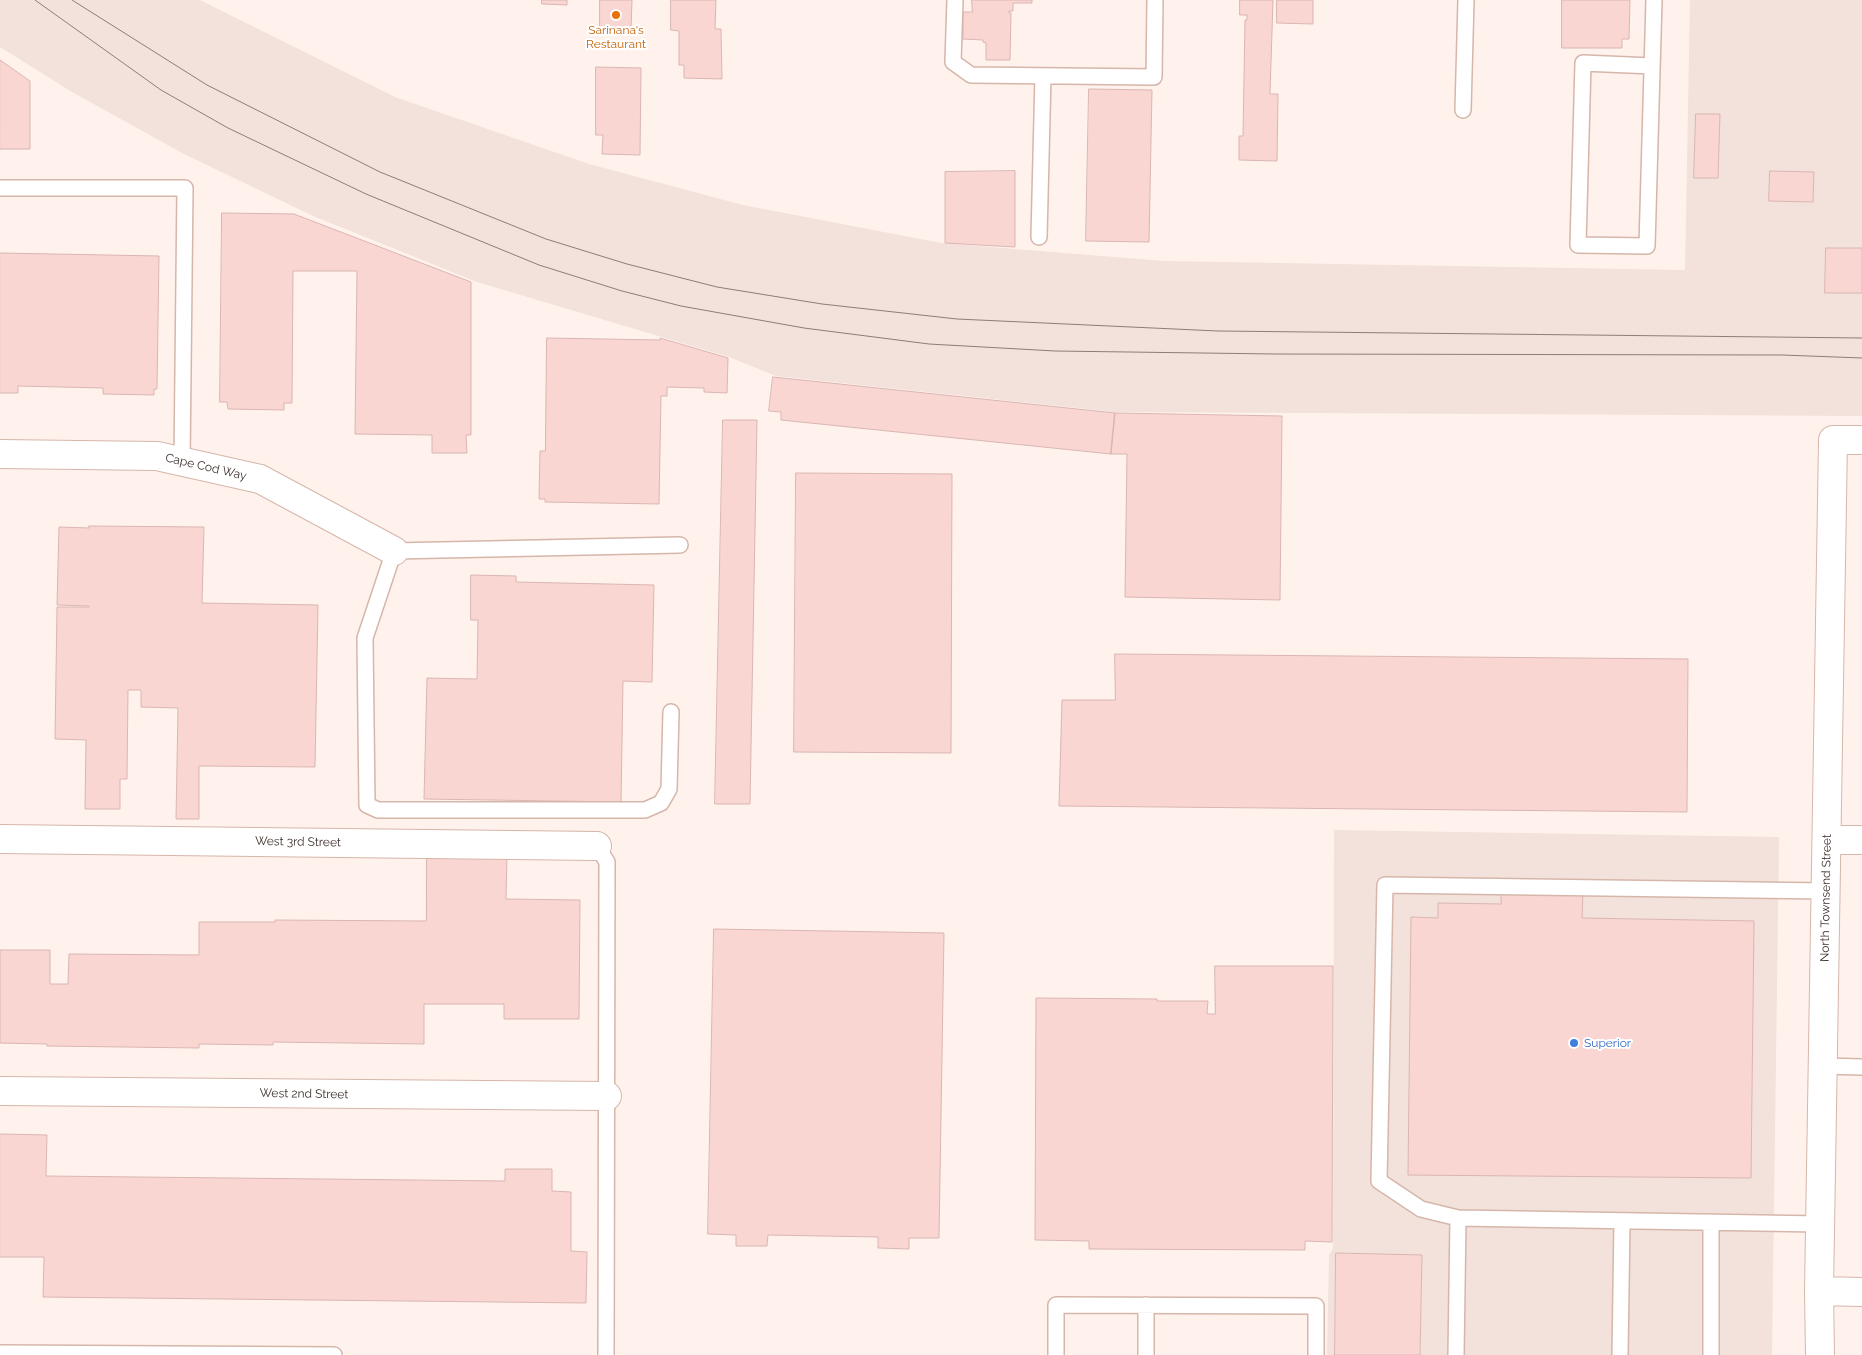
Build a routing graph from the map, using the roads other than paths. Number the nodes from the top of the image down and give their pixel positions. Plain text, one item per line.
1 (955, 0) edge
2 (1155, 0) edge
3 (1466, 0) edge
4 (1654, 0) edge
5 (1652, 66) junction
6 (1043, 76) junction
7 (1463, 110) dead end
8 (0, 188) edge
9 (1039, 237) dead end
10 (1862, 440) edge
11 (0, 454) edge
12 (182, 462) junction
13 (680, 545) dead end
14 (394, 551) junction
15 (671, 712) dead end
16 (0, 838) edge
17 (1827, 840) junction
18 (1862, 840) edge
19 (596, 846) joint
20 (1826, 891) junction
21 (1823, 1066) junction
22 (1862, 1066) edge
23 (0, 1091) edge
24 (607, 1096) junction
25 (1458, 1218) junction
26 (1622, 1221) junction
27 (1711, 1222) junction
28 (1820, 1224) junction
29 (1819, 1291) junction
30 (1862, 1292) edge
31 (1146, 1305) junction
32 (0, 1353) edge
33 (334, 1355) edge
34 (606, 1355) edge
35 (1056, 1355) edge
36 (1146, 1355) edge
37 (1316, 1355) edge
38 (1456, 1355) edge
39 (1620, 1355) edge
40 (1711, 1355) edge
41 (1820, 1355) edge

1 - 6 lane
2 - 6 lane
3 - 7 lane
4 - 5 lane
5 - 5 lane
6 - 9 lane
8 - 12 lane
10 - 17 street, North Townsend Street
11 - 12 street, Cape Cod Way
12 - 14 street, Cape Cod Way
13 - 14 lane
14 - 15 lane
16 - 19 street, West 3rd Street
17 - 18 street
17 - 20 street, North Townsend Street
19 - 24 lane
20 - 21 street, North Townsend Street
20 - 25 lane
21 - 22 lane
21 - 28 street, North Townsend Street
23 - 24 street, West 2nd Street
24 - 34 lane
25 - 26 lane
25 - 38 lane
26 - 27 lane
26 - 39 lane
27 - 28 lane
27 - 40 lane
28 - 29 street, North Townsend Street
29 - 30 street
29 - 41 street, North Townsend Street
31 - 35 lane
31 - 36 lane
31 - 37 lane
32 - 33 lane

